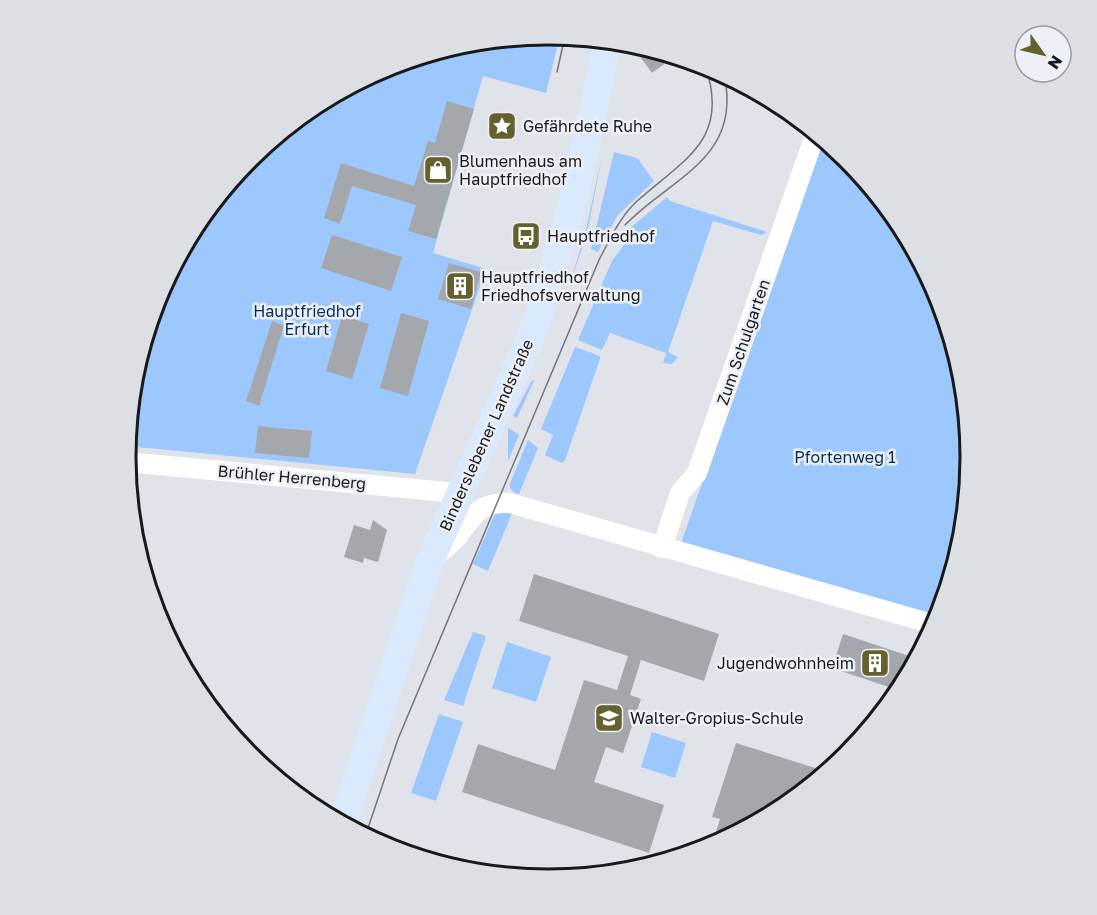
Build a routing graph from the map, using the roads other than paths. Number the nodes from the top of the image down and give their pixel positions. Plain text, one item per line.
1 (606, 50) edge
2 (813, 141) edge
3 (136, 463) edge
4 (458, 493) junction
5 (662, 548) junction
6 (429, 563) junction
7 (926, 622) edge
8 (345, 816) edge

1 - 4 main road, Binderslebener Landstraße
2 - 5 street, Zum Schulgarten
3 - 4 street, Brühler Herrenberg
4 - 6 main road, Binderslebener Landstraße
5 - 6 street
5 - 7 street
6 - 8 main road, Binderslebener Landstraße

